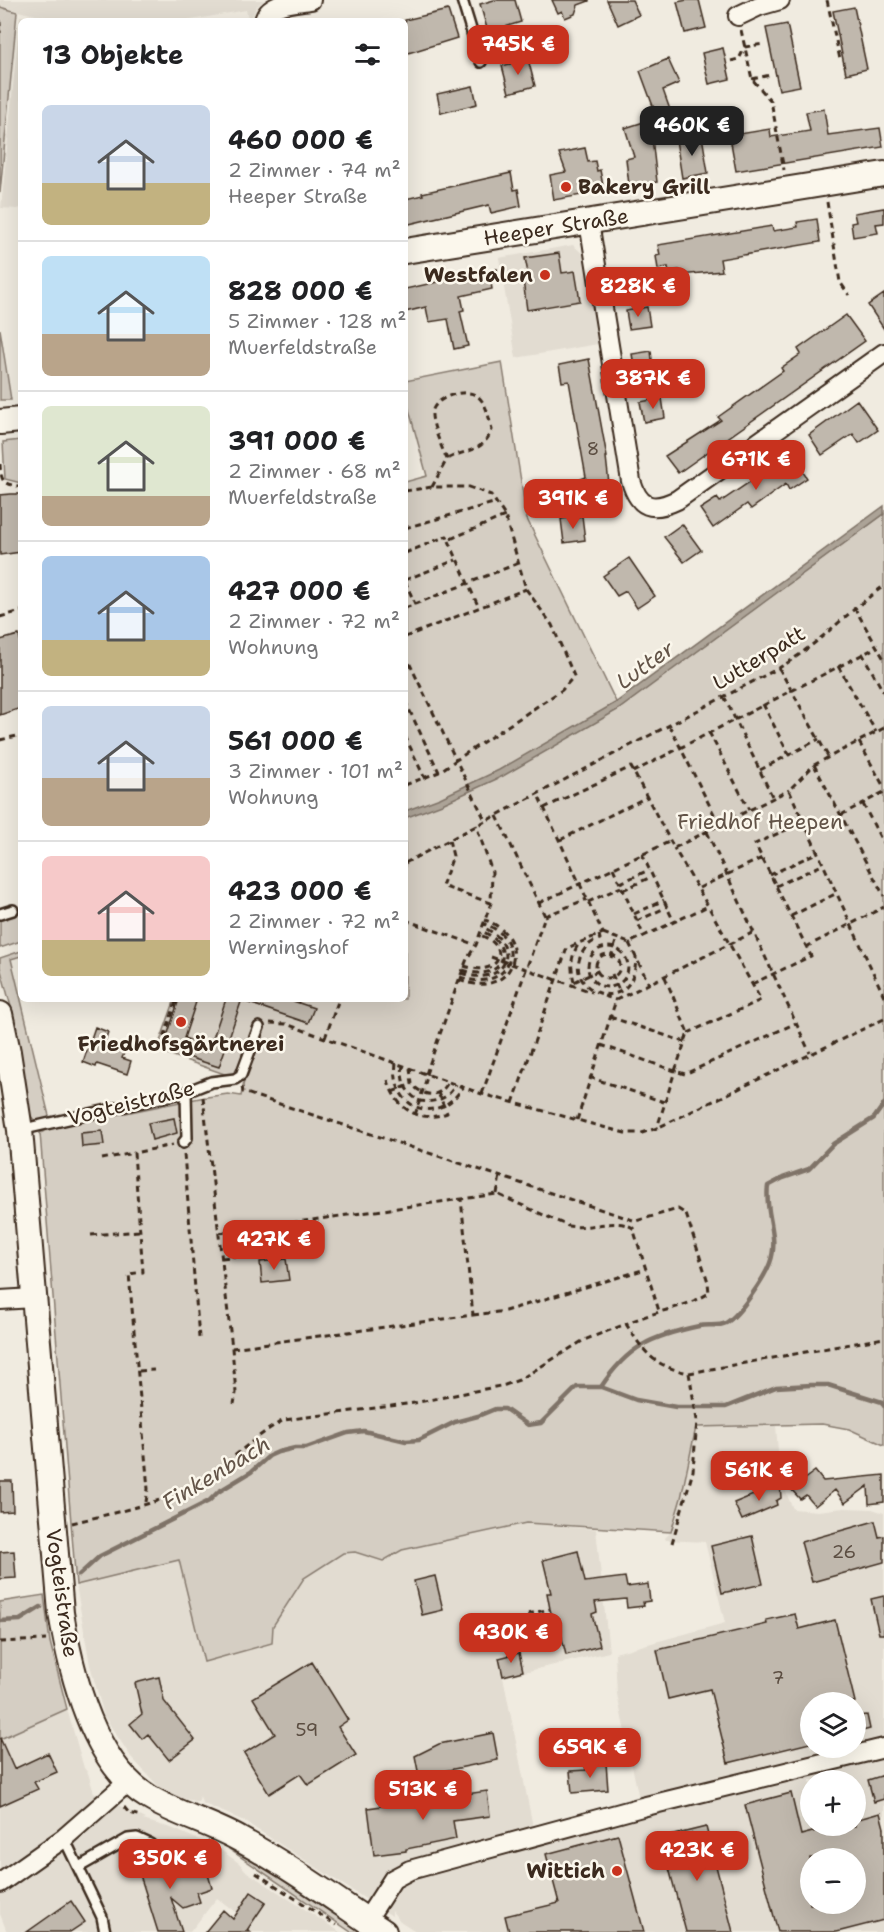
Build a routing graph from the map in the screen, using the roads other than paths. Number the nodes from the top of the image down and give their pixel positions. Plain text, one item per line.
1 (311, 0) edge
2 (462, 0) edge
3 (780, 0) edge
4 (738, 16) road end
5 (265, 18) edge
6 (481, 62) dead end
7 (884, 174) edge
8 (589, 222) junction
9 (408, 251) edge
10 (884, 353) edge
11 (18, 420) edge
12 (0, 422) edge
13 (13, 910) dead end
14 (0, 914) edge
15 (0, 1014) edge
16 (259, 1027) road end
17 (186, 1092) junction
18 (20, 1130) junction
19 (183, 1143) road end
20 (34, 1298) junction
21 (0, 1300) edge
22 (884, 1748) edge
23 (128, 1782) junction
24 (64, 1838) junction
25 (150, 1844) dead end
26 (79, 1867) junction
27 (0, 1883) edge
28 (375, 1926) edge
29 (105, 1932) edge

1 - 5 street
2 - 6 lane
3 - 4 street
7 - 8 street, Heeper Straße
8 - 9 street, Heeper Straße
8 - 10 street
11 - 12 street
13 - 14 lane
15 - 18 street, Vogteistraße
16 - 17 lane, Vogteistraße
17 - 18 lane, Vogteistraße
17 - 19 lane
18 - 20 street, Vogteistraße
20 - 21 street
20 - 23 street, Vogteistraße
22 - 28 street
23 - 24 street
23 - 28 street, Vogteistraße
24 - 26 lane
24 - 27 street
25 - 26 lane
26 - 29 lane

